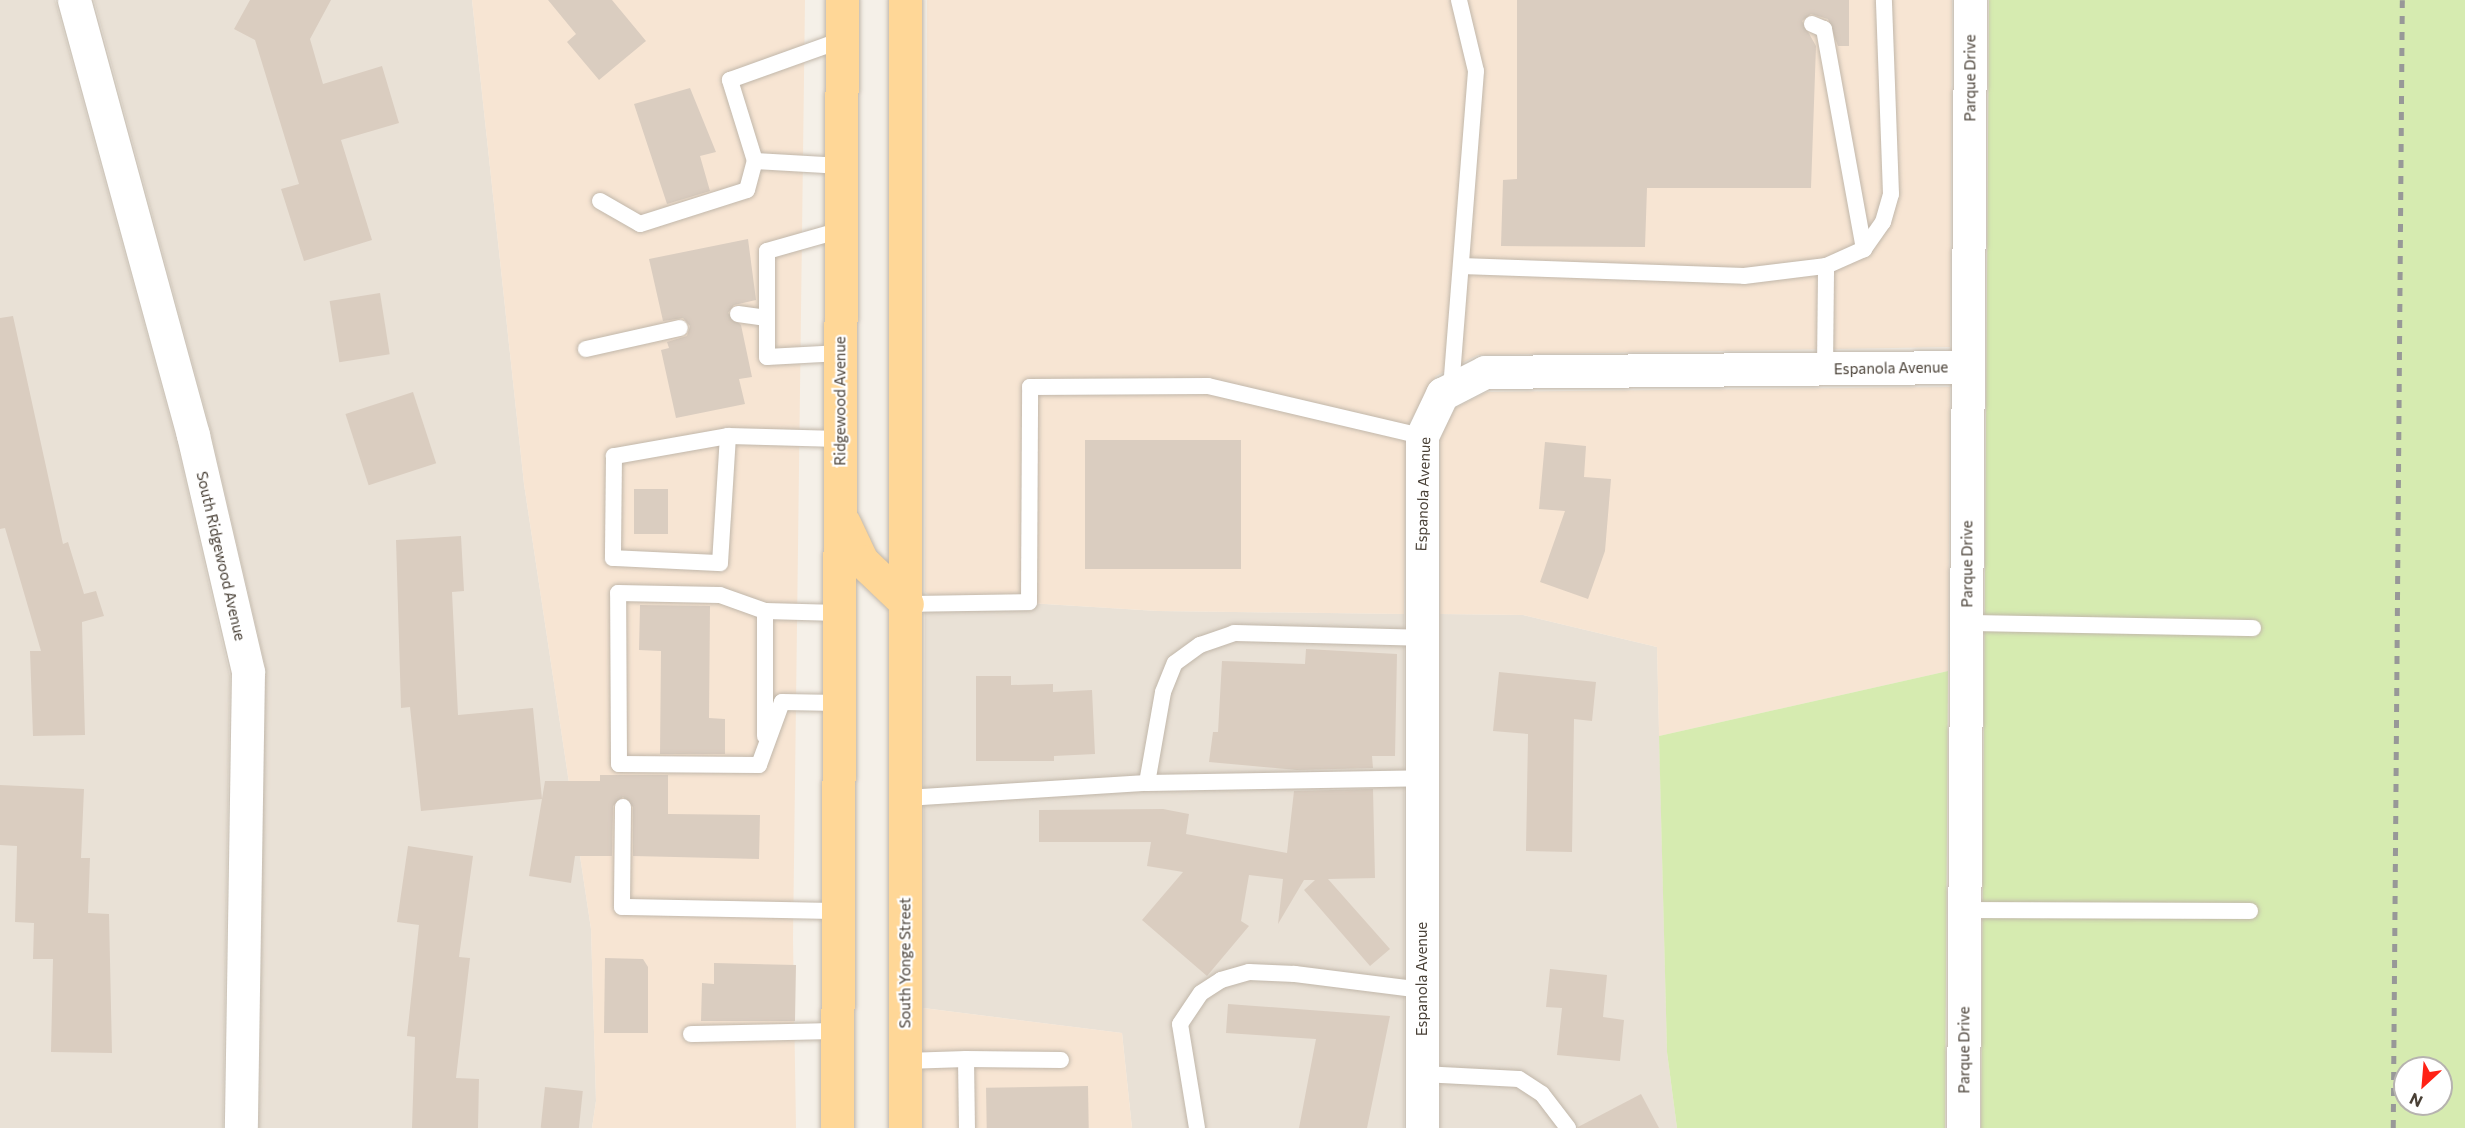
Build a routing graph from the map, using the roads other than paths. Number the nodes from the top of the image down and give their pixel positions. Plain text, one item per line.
1 (74, 0) edge
2 (842, 0) edge
3 (906, 0) edge
4 (1459, 0) edge
5 (1884, 0) edge
6 (1970, 0) edge
7 (1812, 24) dead end
8 (842, 40) junction
9 (755, 161) junction
10 (842, 166) junction
11 (600, 201) dead end
12 (842, 230) junction
13 (1864, 249) junction
14 (1461, 266) junction
15 (1826, 266) junction
16 (738, 314) dead end
17 (767, 318) junction
18 (680, 328) dead end
19 (586, 349) dead end
20 (841, 353) junction
21 (1968, 367) junction
22 (1825, 368) junction
23 (1451, 389) junction
24 (728, 436) junction
25 (1422, 436) junction
26 (840, 439) junction
27 (840, 516) junction
28 (907, 603) junction
29 (765, 611) junction
30 (839, 613) junction
31 (1966, 623) junction
32 (2253, 628) dead end
33 (1421, 638) junction
34 (839, 703) junction
35 (765, 748) junction
36 (1422, 778) junction
37 (1147, 783) junction
38 (906, 798) junction
39 (623, 807) dead end
40 (1965, 910) junction
41 (838, 911) junction
42 (2250, 911) dead end
43 (1422, 990) junction
44 (838, 1031) junction
45 (691, 1034) dead end
46 (966, 1059) junction
47 (1061, 1060) dead end
48 (905, 1061) junction
49 (1422, 1074) junction
50 (241, 1128) edge
51 (837, 1128) edge
52 (905, 1128) edge
53 (967, 1128) edge
54 (1197, 1128) edge
55 (1422, 1128) edge
56 (1568, 1128) edge
57 (1963, 1128) edge

1 - 50 street, South Ridgewood Avenue
2 - 8 main road, Ridgewood Avenue
3 - 28 main road
4 - 14 lane
5 - 13 lane
6 - 21 street, Parque Drive
7 - 13 lane
8 - 9 lane
8 - 10 main road, Ridgewood Avenue
9 - 10 lane
9 - 11 lane
10 - 12 main road, Ridgewood Avenue
12 - 17 lane
12 - 20 main road, Ridgewood Avenue
13 - 15 lane
14 - 15 lane
14 - 23 lane
15 - 22 lane
16 - 17 lane
17 - 20 lane
18 - 19 lane
20 - 26 main road, Ridgewood Avenue
21 - 22 street, Espanola Avenue
21 - 31 street, Parque Drive
22 - 23 street, Espanola Avenue
23 - 25 street, Espanola Avenue
24 - 24 lane
24 - 26 lane
25 - 28 lane
25 - 33 street, Espanola Avenue
26 - 27 main road, Ridgewood Avenue
27 - 28 main road
27 - 30 main road, Ridgewood Avenue
28 - 38 main road
29 - 30 lane
29 - 35 lane
29 - 35 lane
30 - 34 main road, Ridgewood Avenue
31 - 32 lane
31 - 40 street, Parque Drive
33 - 36 street, Espanola Avenue
33 - 37 lane
34 - 35 lane
34 - 41 main road, Ridgewood Avenue
36 - 37 lane
36 - 43 street, Espanola Avenue
37 - 38 lane
38 - 48 main road, South Yonge Street
39 - 41 lane
40 - 42 lane
40 - 57 street, Parque Drive
41 - 44 main road
43 - 49 street, Espanola Avenue
43 - 54 lane
44 - 45 lane
44 - 51 main road
46 - 47 lane
46 - 48 lane
46 - 53 lane
48 - 52 main road, South Yonge Street
49 - 55 street, Espanola Avenue
49 - 56 lane

